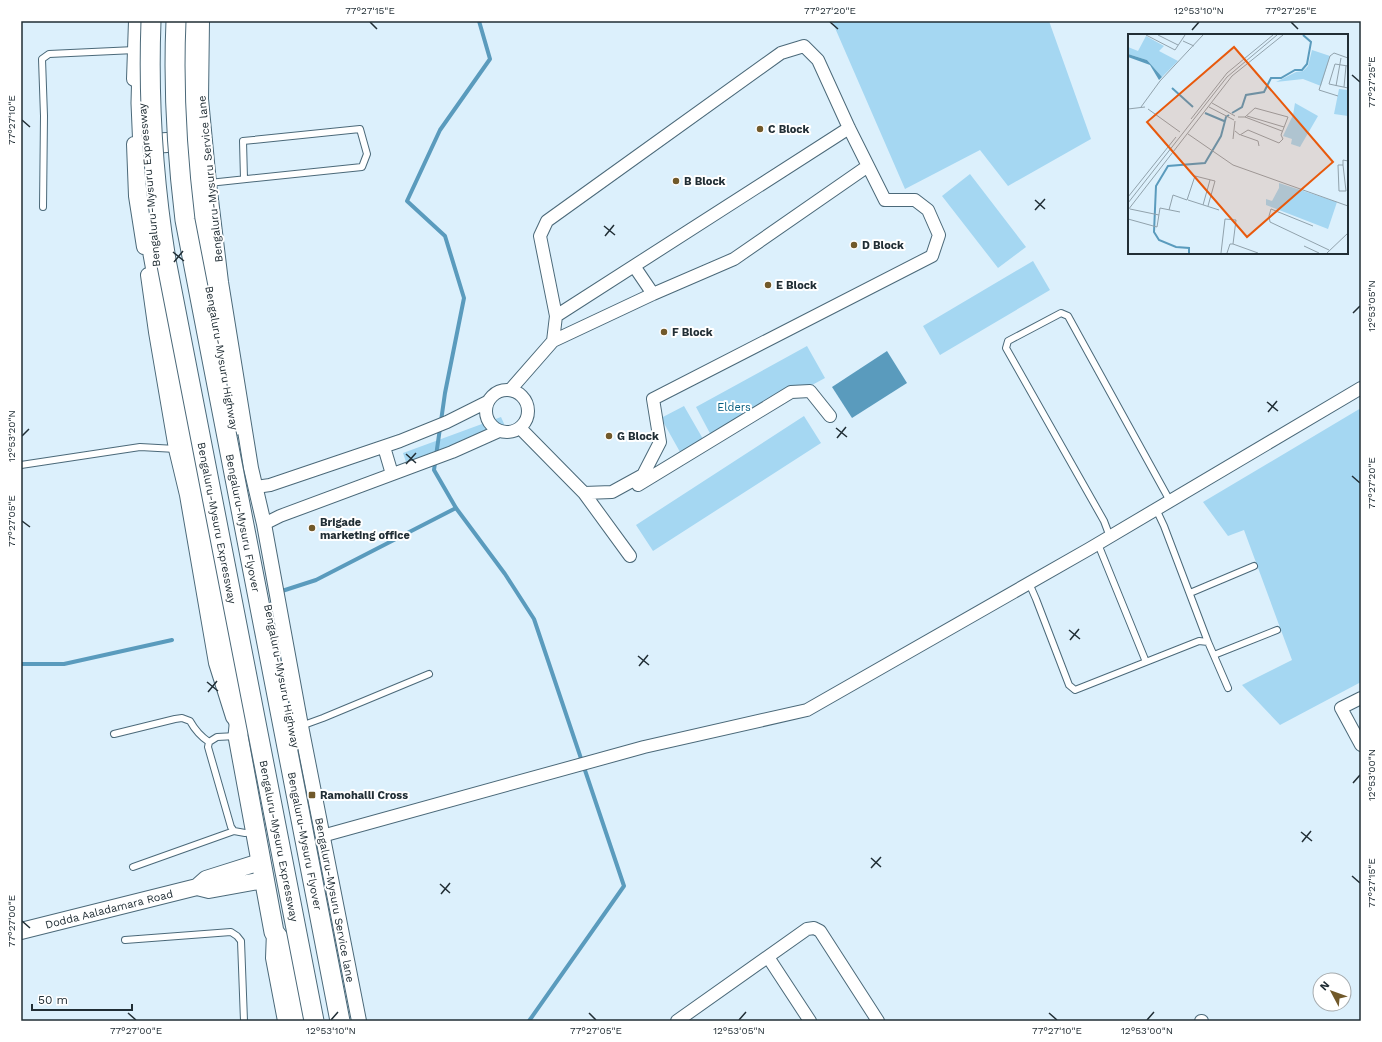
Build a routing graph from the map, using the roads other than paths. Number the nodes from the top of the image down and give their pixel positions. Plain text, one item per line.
1 (136, 21) edge
2 (143, 21) edge
3 (151, 21) edge
4 (176, 21) edge
5 (189, 21) edge
6 (202, 21) edge
7 (135, 50) junction
8 (849, 128) junction
9 (191, 141) junction
10 (143, 144) junction
11 (868, 166) junction
12 (244, 179) junction
13 (209, 183) junction
14 (43, 207) dead end
15 (634, 266) junction
16 (653, 294) junction
17 (556, 316) junction
18 (553, 341) junction
19 (171, 386) junction
20 (1361, 388) edge
21 (511, 389) junction
22 (487, 402) junction
23 (830, 416) dead end
24 (520, 428) junction
25 (499, 431) junction
26 (384, 447) junction
27 (176, 449) junction
28 (21, 465) edge
29 (392, 474) junction
30 (256, 487) junction
31 (612, 492) junction
32 (584, 493) junction
33 (1170, 501) junction
34 (1156, 509) junction
35 (264, 524) junction
36 (1110, 536) junction
37 (1098, 544) junction
38 (630, 556) dead end
39 (1254, 566) dead end
40 (1029, 583) junction
41 (1190, 593) junction
42 (1277, 630) dead end
43 (1208, 642) junction
44 (1214, 655) junction
45 (1146, 662) junction
46 (429, 674) dead end
47 (1228, 688) dead end
48 (1361, 698) edge
49 (301, 726) junction
50 (238, 731) junction
51 (114, 734) dead end
52 (209, 742) junction
53 (1361, 744) edge
54 (234, 831) junction
55 (255, 832) junction
56 (322, 836) junction
57 (133, 867) dead end
58 (262, 870) junction
59 (21, 931) edge
60 (274, 932) junction
61 (125, 940) dead end
62 (768, 957) junction
63 (244, 1021) edge
64 (285, 1021) edge
65 (300, 1021) edge
66 (314, 1021) edge
67 (340, 1021) edge
68 (349, 1021) edge
69 (359, 1021) edge
70 (677, 1021) edge
71 (810, 1021) edge
72 (878, 1021) edge

1 - 7 street, Bengaluru-Mysuru Expressway
2 - 10 highway, Bengaluru-Mysuru Expressway
3 - 66 highway, Bengaluru-Mysuru Expressway, bridge
4 - 67 highway, Bengaluru-Mysuru Flyover, bridge
5 - 9 highway, Bengaluru-Mysuru Highway
6 - 13 street, Bengaluru-Mysuru Service lane
7 - 14 lane
7 - 19 street, Bengaluru-Mysuru Expressway
8 - 11 street
8 - 15 street
8 - 17 street
9 - 10 highway
9 - 68 highway, Bengaluru-Mysuru Highway
10 - 19 highway, Bengaluru-Mysuru Expressway
11 - 16 street
11 - 31 street
12 - 12 lane
12 - 13 lane
13 - 30 street, Bengaluru-Mysuru Service lane
15 - 16 street
15 - 17 street
16 - 18 street
17 - 18 street
18 - 21 street
19 - 27 street, Bengaluru-Mysuru Expressway
19 - 50 highway, Bengaluru-Mysuru Expressway
20 - 33 street
21 - 22 street
21 - 24 street
22 - 25 street
22 - 26 street
23 - 31 street
24 - 25 street
24 - 32 street
25 - 29 street
26 - 29 street
26 - 30 street
27 - 28 lane
27 - 50 street, Bengaluru-Mysuru Expressway
29 - 35 street
30 - 35 street, Bengaluru-Mysuru Service lane
31 - 32 street
32 - 38 street
33 - 34 street
33 - 36 lane
34 - 36 street
34 - 41 lane
35 - 49 street, Bengaluru-Mysuru Service lane
36 - 37 street
37 - 40 street
37 - 45 lane
39 - 41 lane
40 - 45 lane
40 - 56 street
41 - 43 lane
42 - 44 lane
43 - 44 lane
43 - 45 lane
44 - 47 lane
46 - 49 lane
48 - 53 street
49 - 56 street, Bengaluru-Mysuru Service lane
50 - 52 lane
50 - 55 highway, Bengaluru-Mysuru Expressway
51 - 52 lane
52 - 54 lane
54 - 55 lane
54 - 57 lane
55 - 58 highway, Bengaluru-Mysuru Expressway
56 - 69 street, Bengaluru-Mysuru Service lane
58 - 59 main road, Dodda Aaladamara Road
58 - 60 highway, Bengaluru-Mysuru Expressway
60 - 64 street, Bengaluru-Mysuru Expressway
60 - 65 highway, Bengaluru-Mysuru Expressway
61 - 63 lane
62 - 70 street
62 - 71 street
62 - 72 street

